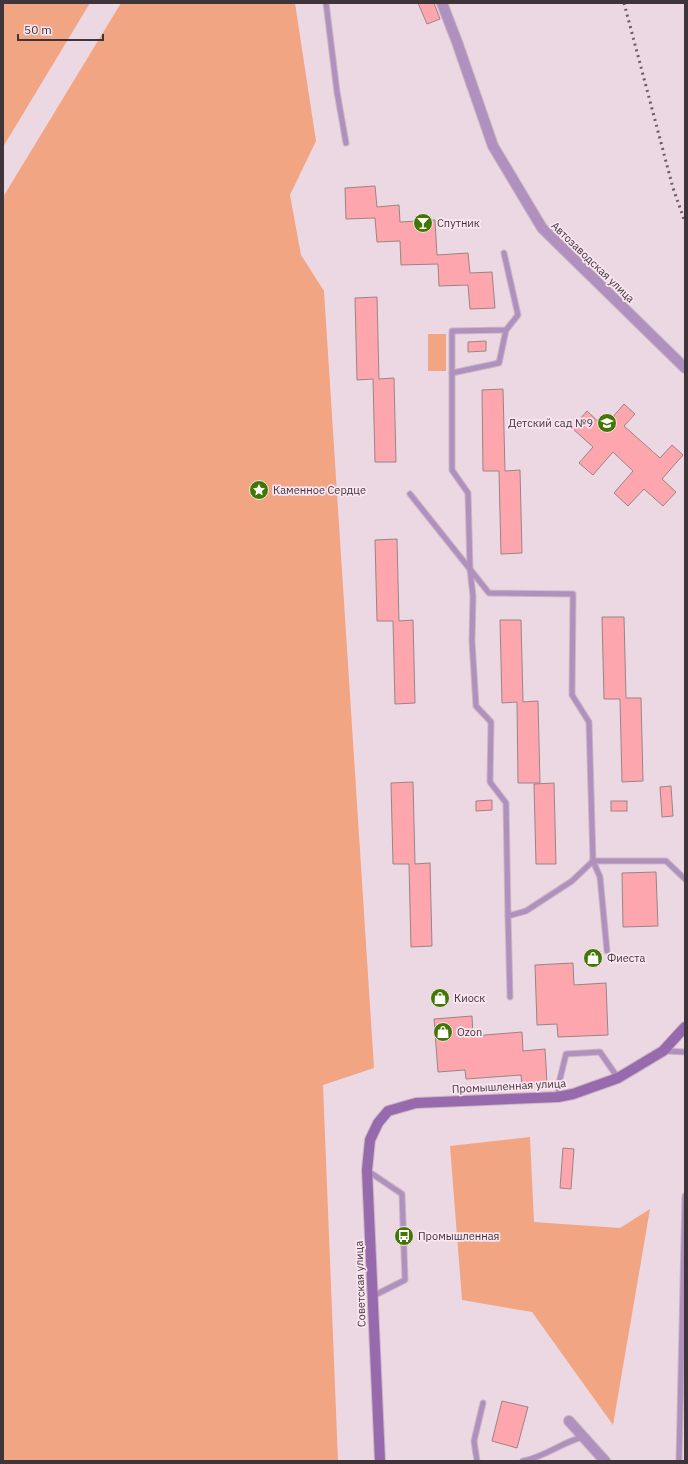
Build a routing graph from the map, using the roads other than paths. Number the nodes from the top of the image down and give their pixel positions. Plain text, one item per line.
1 (326, 3) edge
2 (442, 3) edge
3 (346, 143) dead end
4 (504, 253) dead end
5 (506, 330) junction
6 (685, 368) edge
7 (452, 373) junction
8 (410, 494) dead end
9 (470, 569) junction
10 (593, 861) junction
11 (685, 879) edge
12 (508, 916) junction
13 (607, 952) dead end
14 (510, 997) dead end
15 (685, 1027) edge
16 (663, 1051) junction
17 (685, 1052) edge
18 (618, 1078) junction
19 (558, 1097) junction
20 (388, 1111) joint
21 (367, 1170) junction
22 (685, 1196) edge
23 (372, 1297) junction
24 (483, 1403) dead end
25 (569, 1422) dead end
26 (583, 1437) junction
27 (380, 1461) edge
28 (477, 1461) edge
29 (523, 1461) edge
30 (605, 1461) edge
31 (679, 1461) edge

1 - 3 lane
2 - 6 street, Автозаводская улица
4 - 5 lane
5 - 7 lane
5 - 7 lane
7 - 9 lane
8 - 9 lane
9 - 10 lane
9 - 12 lane
10 - 11 lane
10 - 12 lane
10 - 13 lane
12 - 14 lane
15 - 16 street, Промышленная улица
16 - 17 lane
16 - 18 street, Промышленная улица
18 - 19 street, Промышленная улица
18 - 19 lane
19 - 20 street, Промышленная улица
20 - 21 street, Советская улица
21 - 23 street, Советская улица
21 - 23 lane
22 - 31 lane
23 - 27 street, Советская улица
24 - 28 lane
25 - 26 street
26 - 29 lane
26 - 30 street

